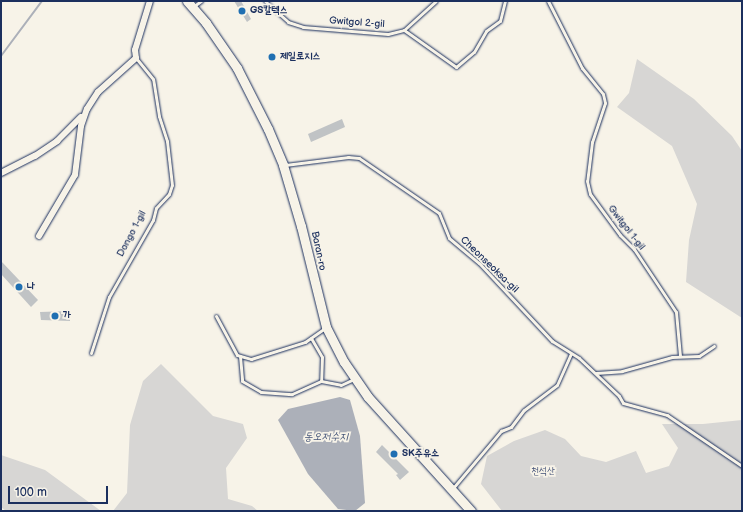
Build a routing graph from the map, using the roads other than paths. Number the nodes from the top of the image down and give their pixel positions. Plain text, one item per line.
1 (150, 1) edge
2 (201, 1) edge
3 (265, 1) edge
4 (436, 1) edge
5 (505, 1) edge
6 (548, 1) edge
7 (190, 4) edge
8 (404, 30) junction
9 (136, 58) junction
10 (87, 109) junction
11 (283, 165) junction
12 (1, 173) edge
13 (39, 236) dead end
14 (216, 316) dead end
15 (326, 327) junction
16 (311, 338) junction
17 (714, 346) dead end
18 (91, 353) dead end
19 (571, 354) junction
20 (240, 356) junction
21 (680, 356) junction
22 (595, 373) junction
23 (354, 379) junction
24 (321, 381) junction
25 (742, 466) edge
26 (452, 490) junction
27 (471, 511) edge

1 - 9 street
2 - 7 lane
3 - 8 lane, Gwitgol 2-gil
4 - 8 lane
5 - 8 lane
6 - 21 lane, Gwitgol 1-gil
7 - 11 main road, Baran-ro
9 - 10 street
9 - 18 lane, Dongo 1-gil
10 - 12 street
10 - 13 street
11 - 15 main road, Baran-ro
11 - 19 lane, Cheonseoksa-gil
14 - 20 lane
15 - 16 lane
15 - 23 main road, Baran-ro
16 - 20 lane
16 - 24 lane
17 - 21 lane
19 - 22 lane, Cheonseoksa-gil
19 - 26 lane
20 - 24 lane
21 - 22 lane
22 - 25 lane, Cheonseoksa-gil
23 - 24 lane
23 - 26 main road, Baran-ro
26 - 27 main road, Baran-ro

